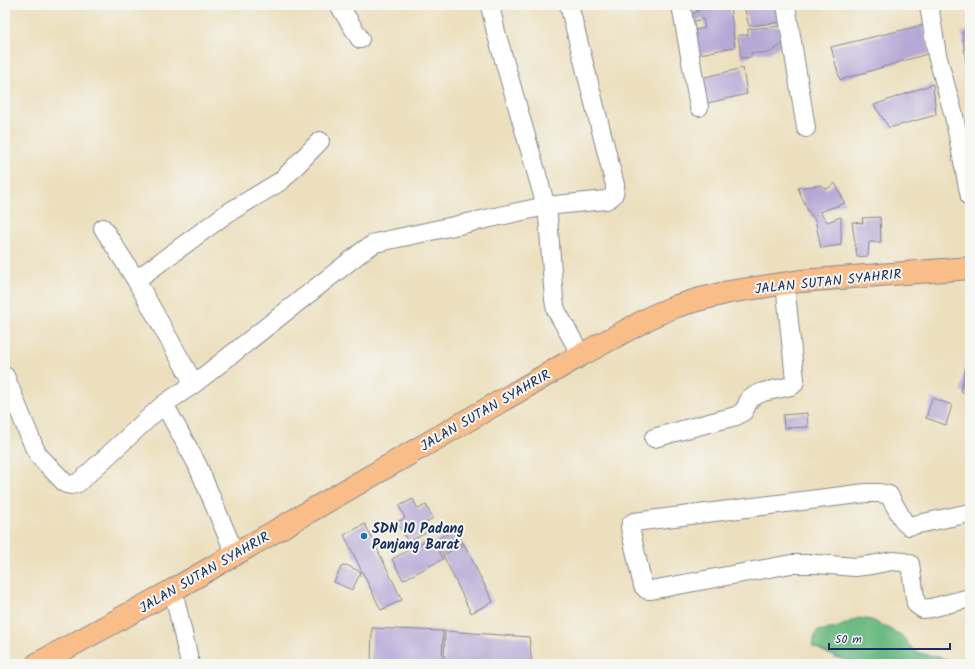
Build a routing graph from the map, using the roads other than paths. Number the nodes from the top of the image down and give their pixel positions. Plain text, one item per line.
1 (339, 5) edge
2 (490, 5) edge
3 (569, 5) edge
4 (681, 5) edge
5 (786, 5) edge
6 (929, 5) edge
7 (360, 39) dead end
8 (699, 107) dead end
9 (962, 114) edge
10 (806, 128) dead end
11 (320, 141) dead end
12 (966, 161) edge
13 (970, 197) edge
14 (546, 206) junction
15 (103, 228) dead end
16 (970, 268) edge
17 (136, 280) junction
18 (785, 283) junction
19 (581, 354) junction
20 (5, 376) edge
21 (194, 384) junction
22 (164, 404) junction
23 (654, 438) dead end
24 (970, 512) edge
25 (235, 554) junction
26 (173, 590) junction
27 (970, 598) edge
28 (37, 664) edge
29 (190, 664) edge

1 - 7 street
2 - 14 street
3 - 14 street
4 - 8 street
5 - 10 street
6 - 9 street
9 - 12 street
11 - 17 street
12 - 13 street
14 - 19 street
14 - 21 street
15 - 17 street
16 - 18 highway, JALAN SUTAN SYAHRIR
17 - 21 street
18 - 19 highway, JALAN SUTAN SYAHRIR
18 - 23 street
19 - 25 highway, JALAN SUTAN SYAHRIR
20 - 22 street
21 - 22 street
22 - 25 street
24 - 27 street
25 - 26 highway, JALAN SUTAN SYAHRIR
26 - 28 highway, JALAN SUTAN SYAHRIR
26 - 29 street

